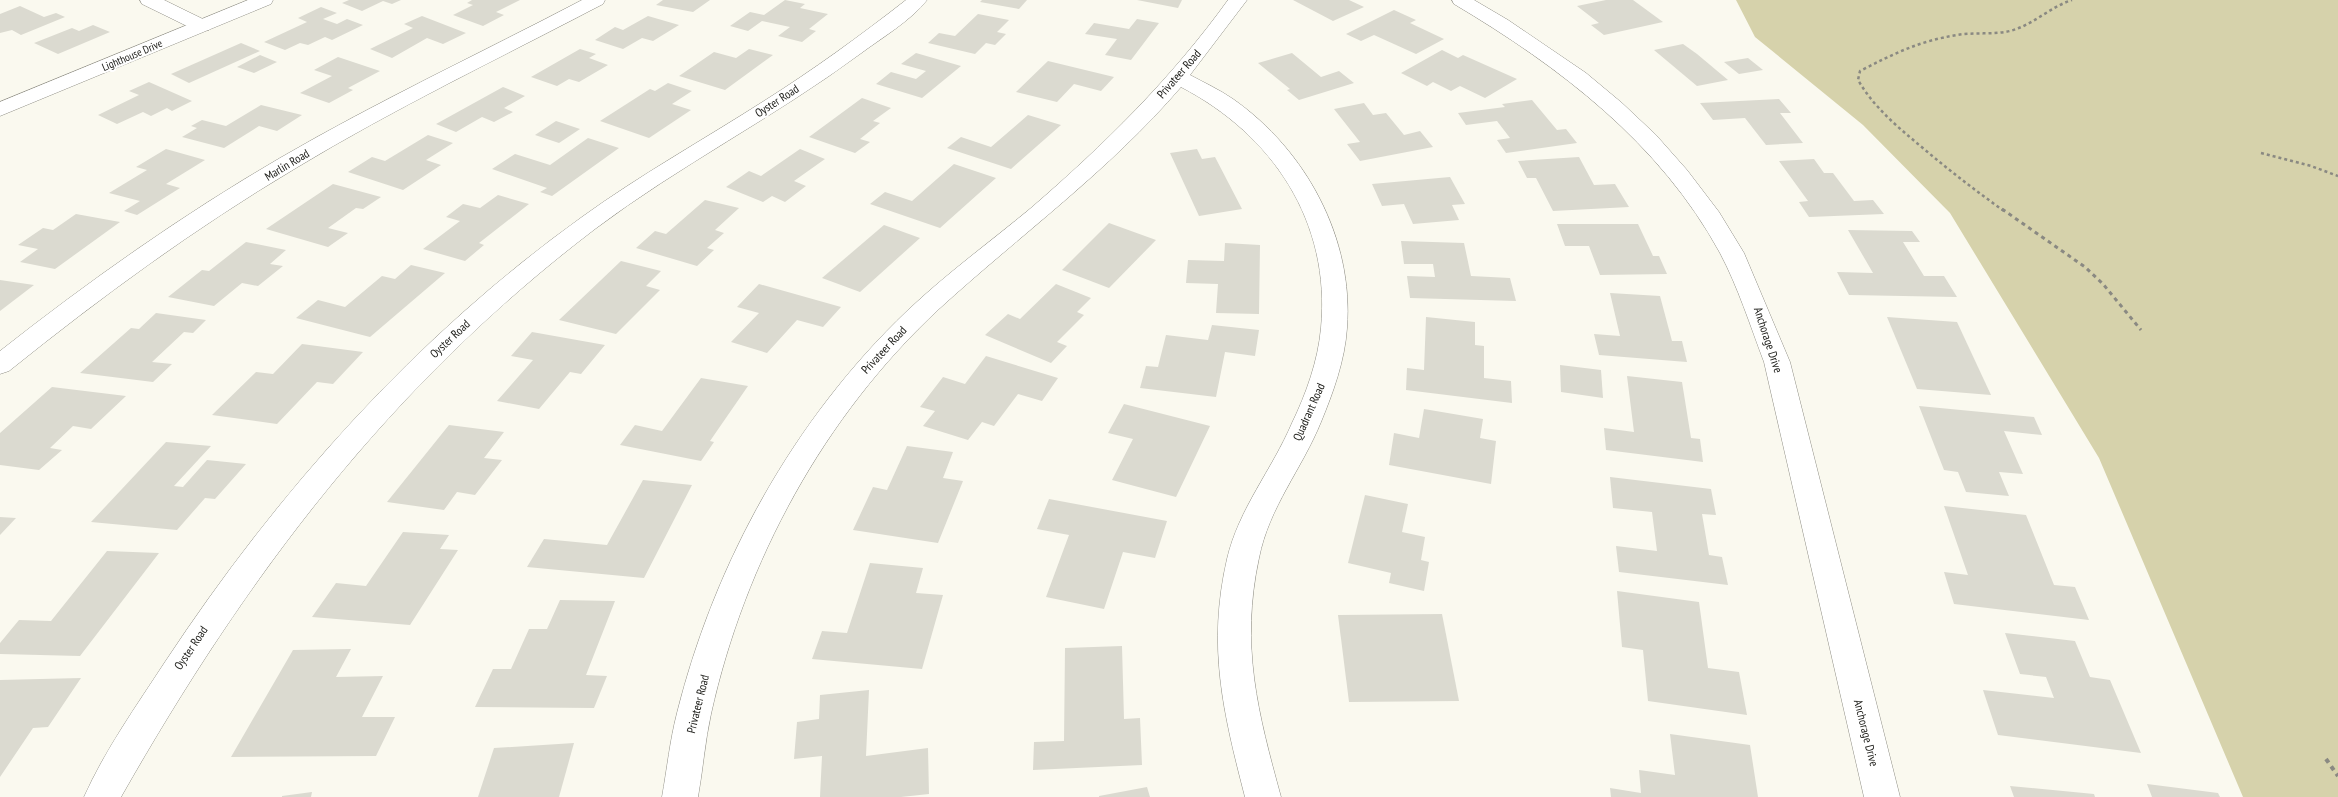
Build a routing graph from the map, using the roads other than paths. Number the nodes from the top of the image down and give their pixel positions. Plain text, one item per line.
1 (149, 0) edge
2 (264, 0) edge
3 (596, 0) edge
4 (918, 0) edge
5 (1238, 0) edge
6 (1461, 0) edge
7 (202, 26) junction
8 (1178, 77) junction
9 (0, 110) edge
10 (0, 365) edge
11 (102, 797) edge
12 (680, 797) edge
13 (1263, 797) edge
14 (1882, 797) edge

1 - 7 street
2 - 7 street, Lighthouse Drive
3 - 10 street, Marlin Road
4 - 11 street, Oyster Road
5 - 8 street, Privateer Road
6 - 14 street, Anchorage Drive
7 - 9 street, Lighthouse Drive
8 - 12 street, Privateer Road
8 - 13 street, Quadrant Road

